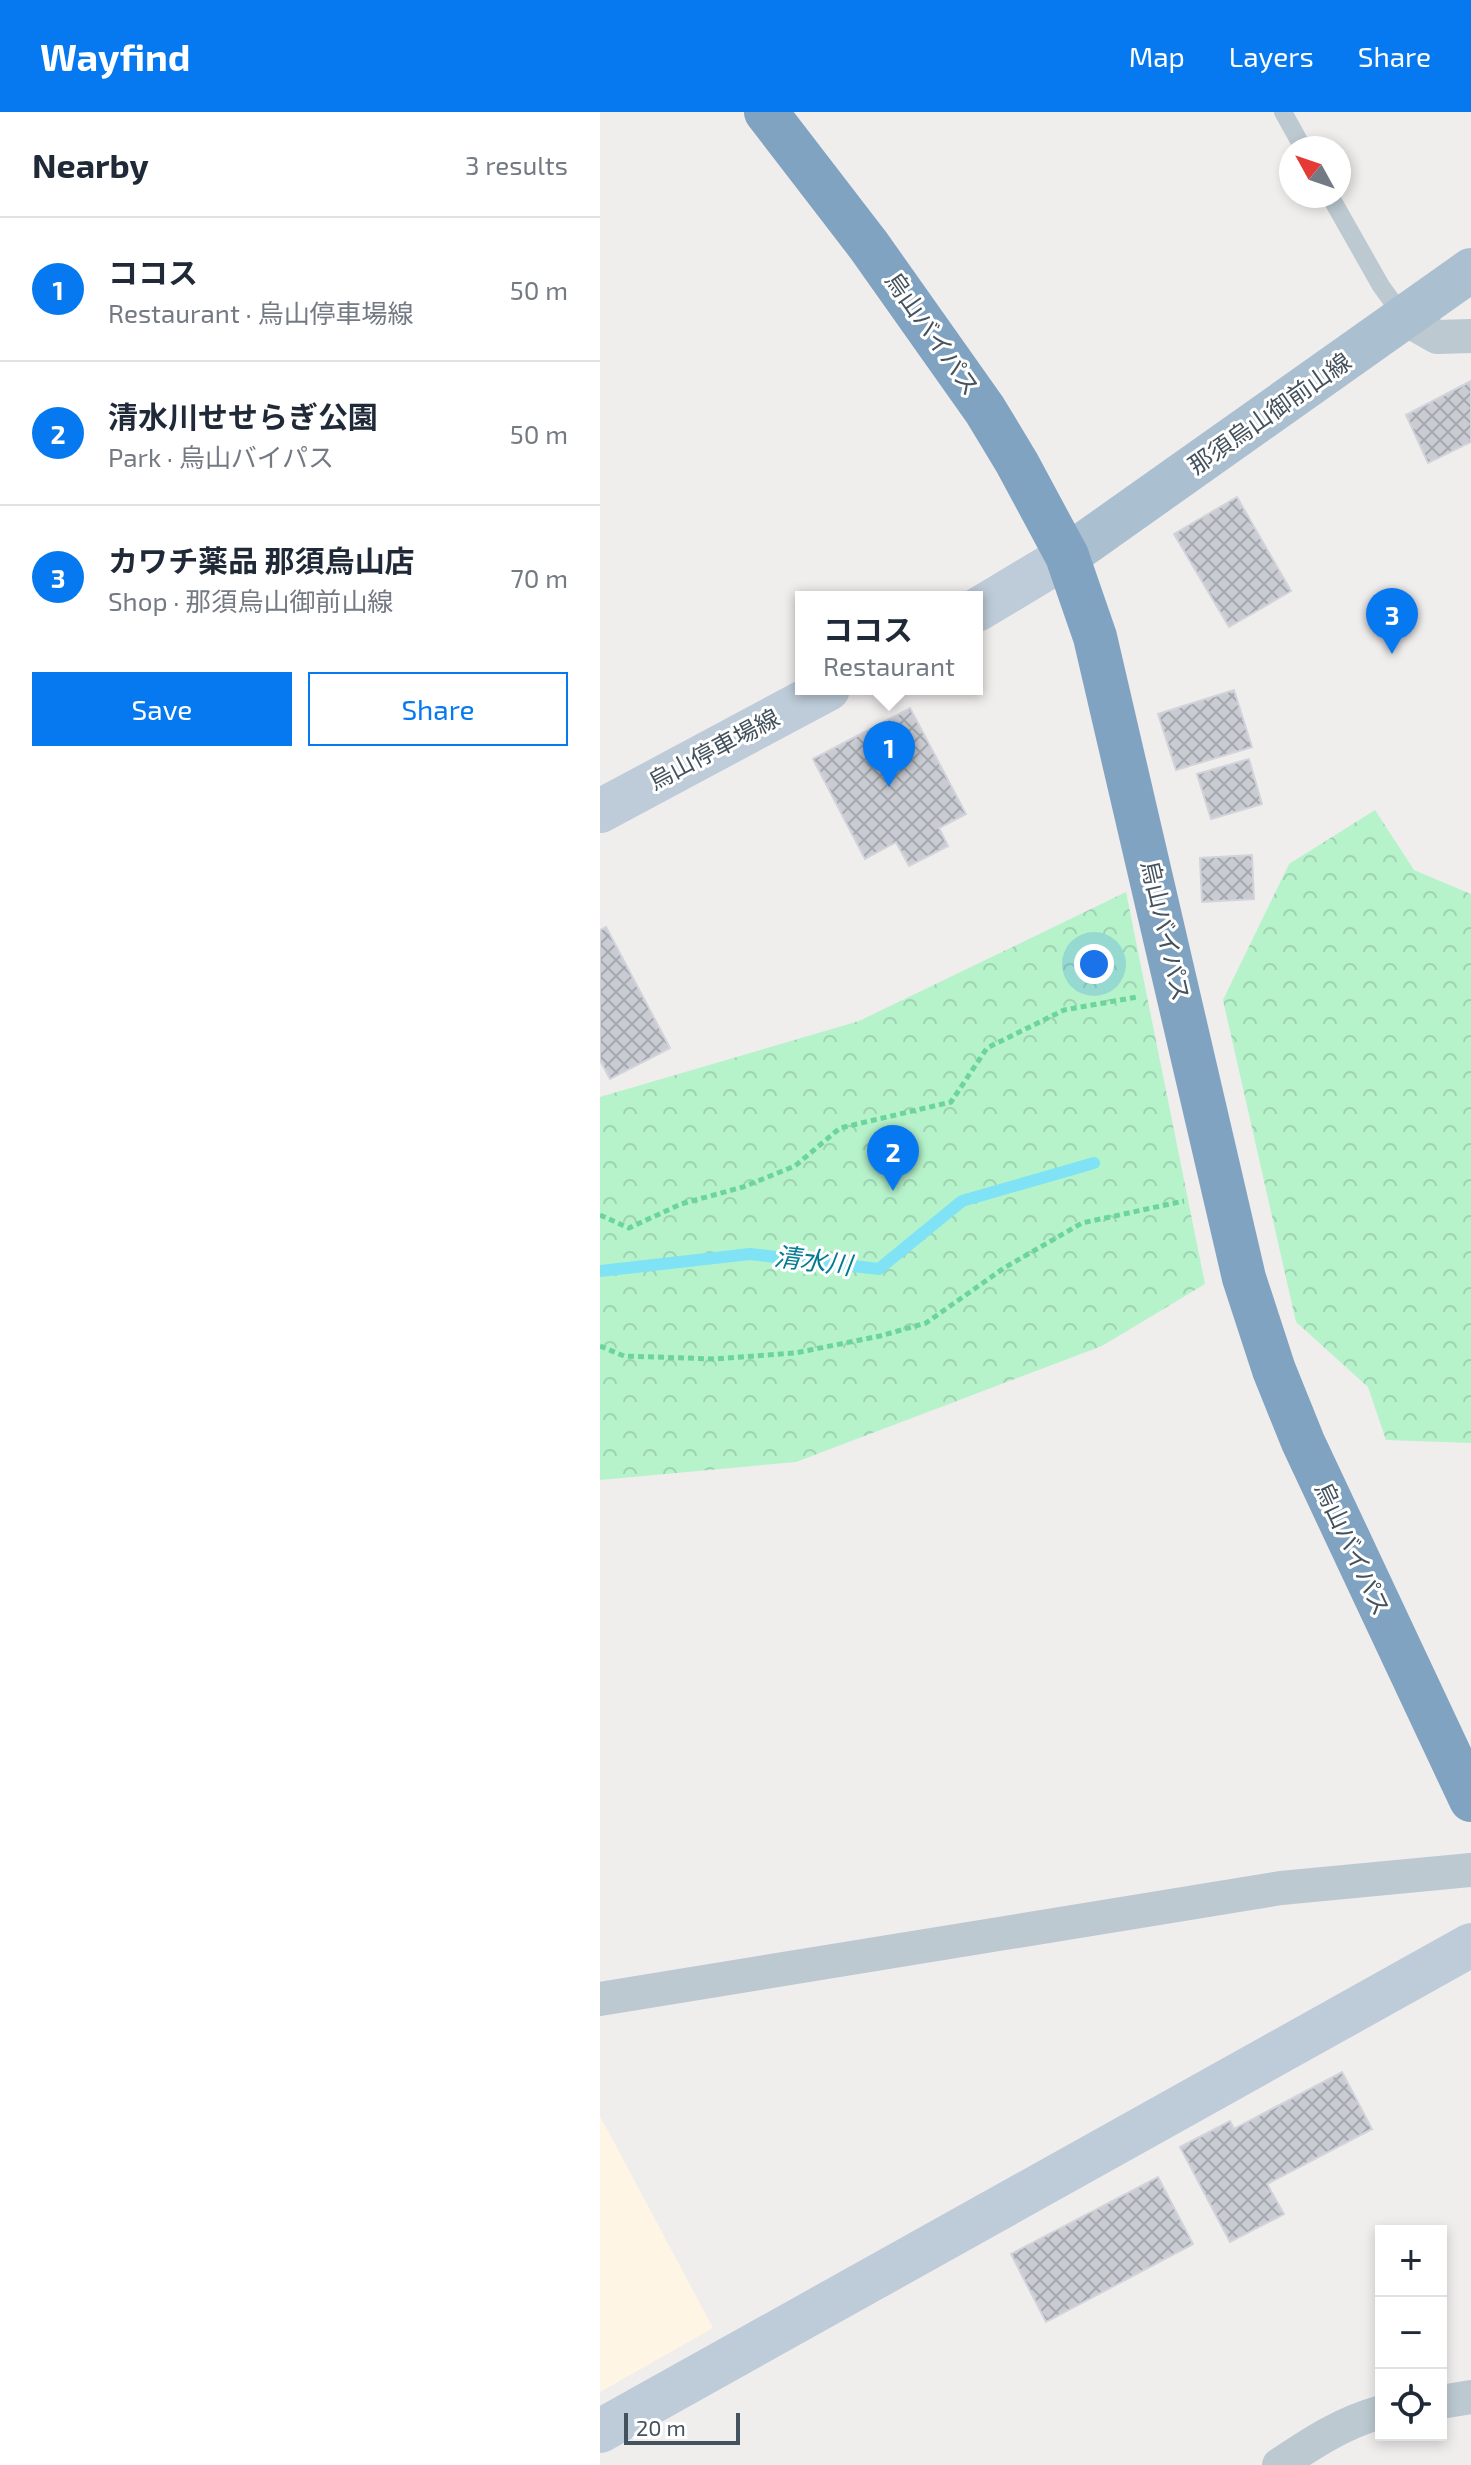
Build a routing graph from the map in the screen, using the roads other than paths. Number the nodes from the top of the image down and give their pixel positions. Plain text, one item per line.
1 (1283, 112) edge
2 (775, 115) edge
3 (1296, 136) edge
4 (1337, 208) edge
5 (1471, 270) edge
6 (1405, 319) junction
7 (1471, 336) edge
8 (1067, 556) junction
9 (983, 606) edge
10 (817, 695) edge
11 (600, 811) edge
12 (1471, 1800) edge
13 (1471, 1870) edge
14 (1471, 1945) edge
15 (600, 1999) edge
16 (1471, 2397) edge
17 (1447, 2401) edge
18 (1375, 2414) edge
19 (600, 2431) edge
20 (1279, 2465) edge

1 - 3 lane
2 - 8 highway, 烏山バイパス
4 - 6 lane
5 - 6 main road, 那須烏山御前山線
6 - 7 street
6 - 8 main road, 那須烏山御前山線
8 - 9 street
8 - 12 highway, 烏山バイパス
10 - 11 street, 烏山停車場線
13 - 15 street
14 - 19 street
16 - 17 street
18 - 20 street

